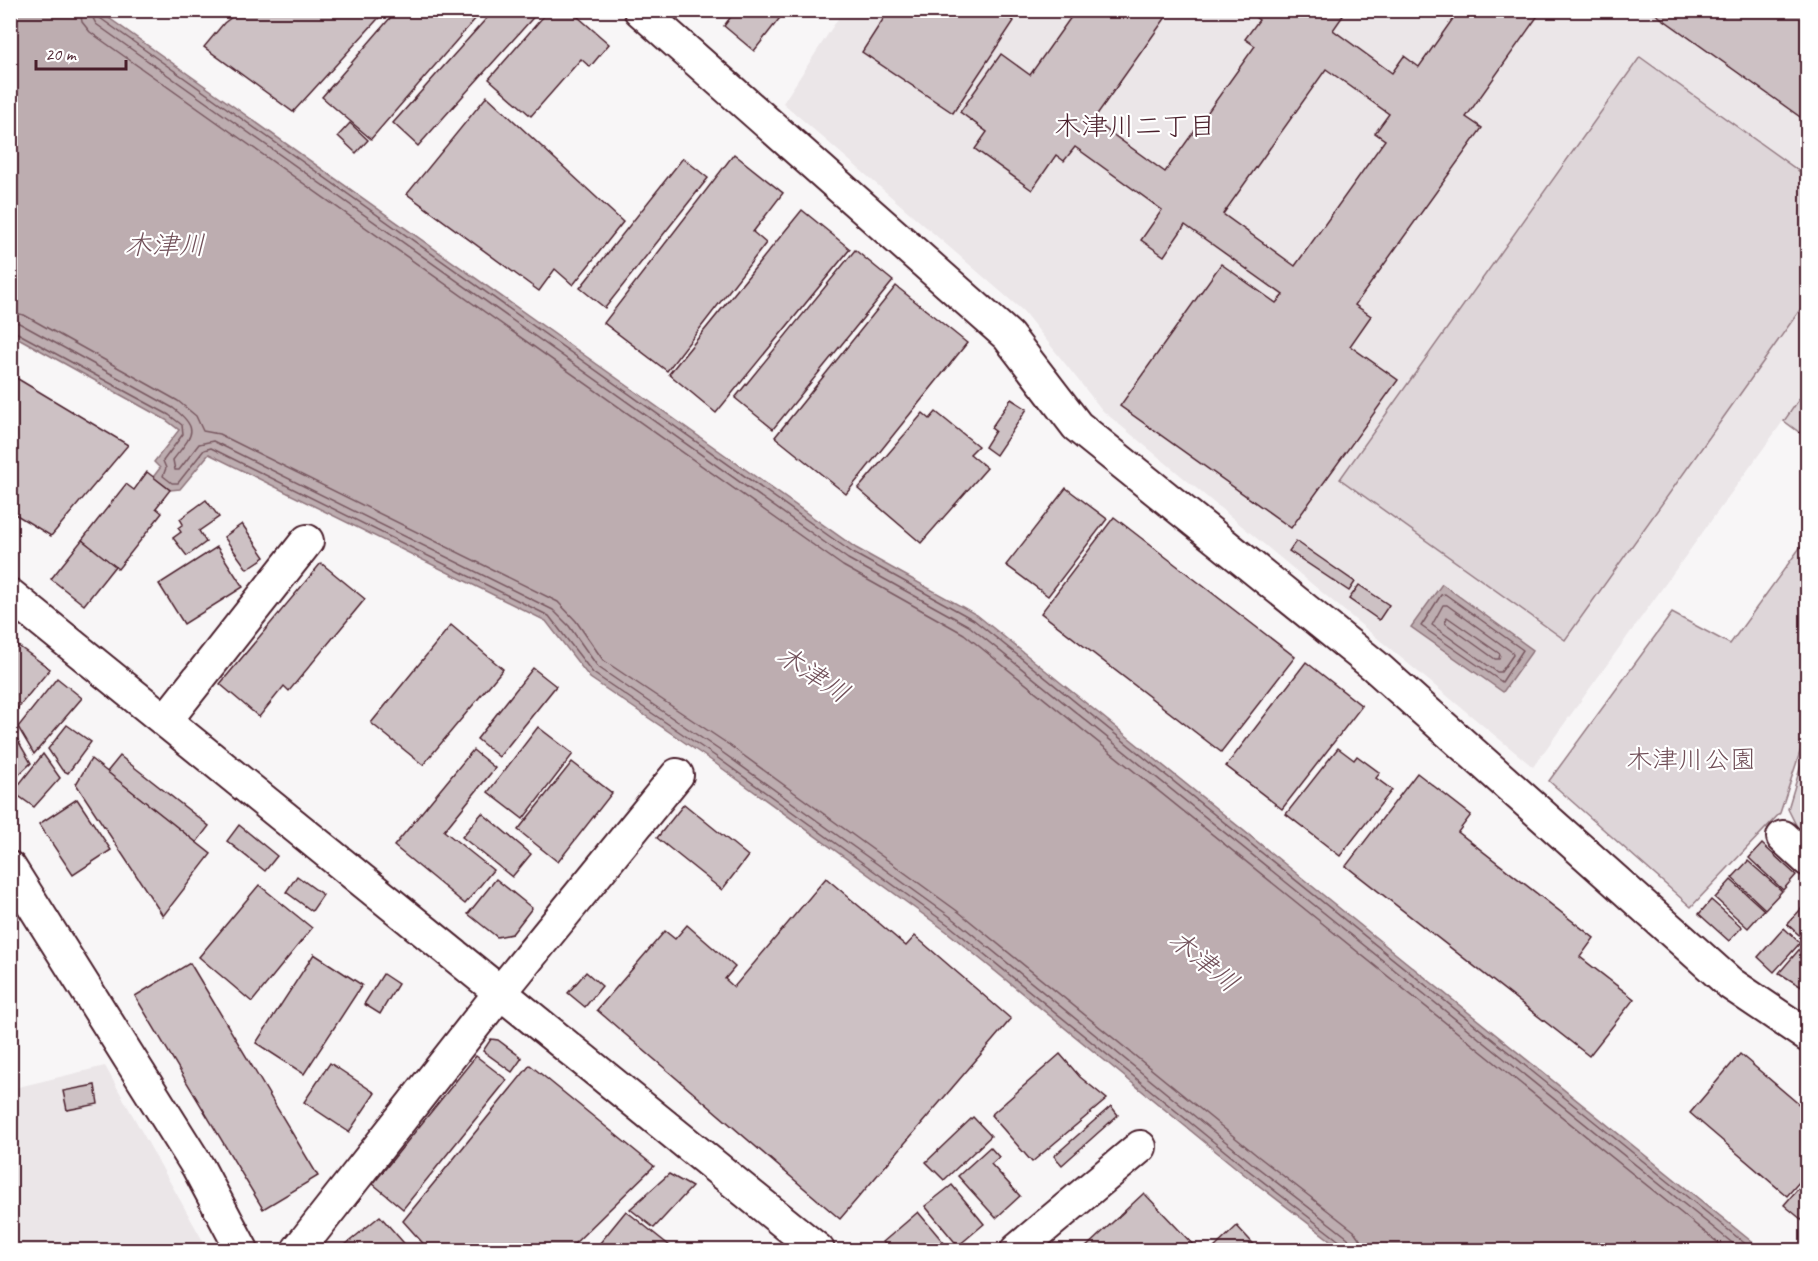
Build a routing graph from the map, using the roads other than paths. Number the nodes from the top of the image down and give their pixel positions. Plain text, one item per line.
1 (640, 10) edge
2 (307, 541) dead end
3 (10, 595) edge
4 (166, 720) junction
5 (677, 775) dead end
6 (1783, 837) dead end
7 (1808, 860) edge
8 (10, 868) edge
9 (499, 994) junction
10 (1808, 1036) edge
11 (1140, 1147) dead end
12 (242, 1251) edge
13 (298, 1251) edge
14 (819, 1251) edge
15 (1017, 1251) edge

1 - 10 street
2 - 4 street
3 - 4 street
4 - 9 street
5 - 9 street
6 - 7 street
8 - 12 street
9 - 13 street
9 - 14 street
11 - 15 street

